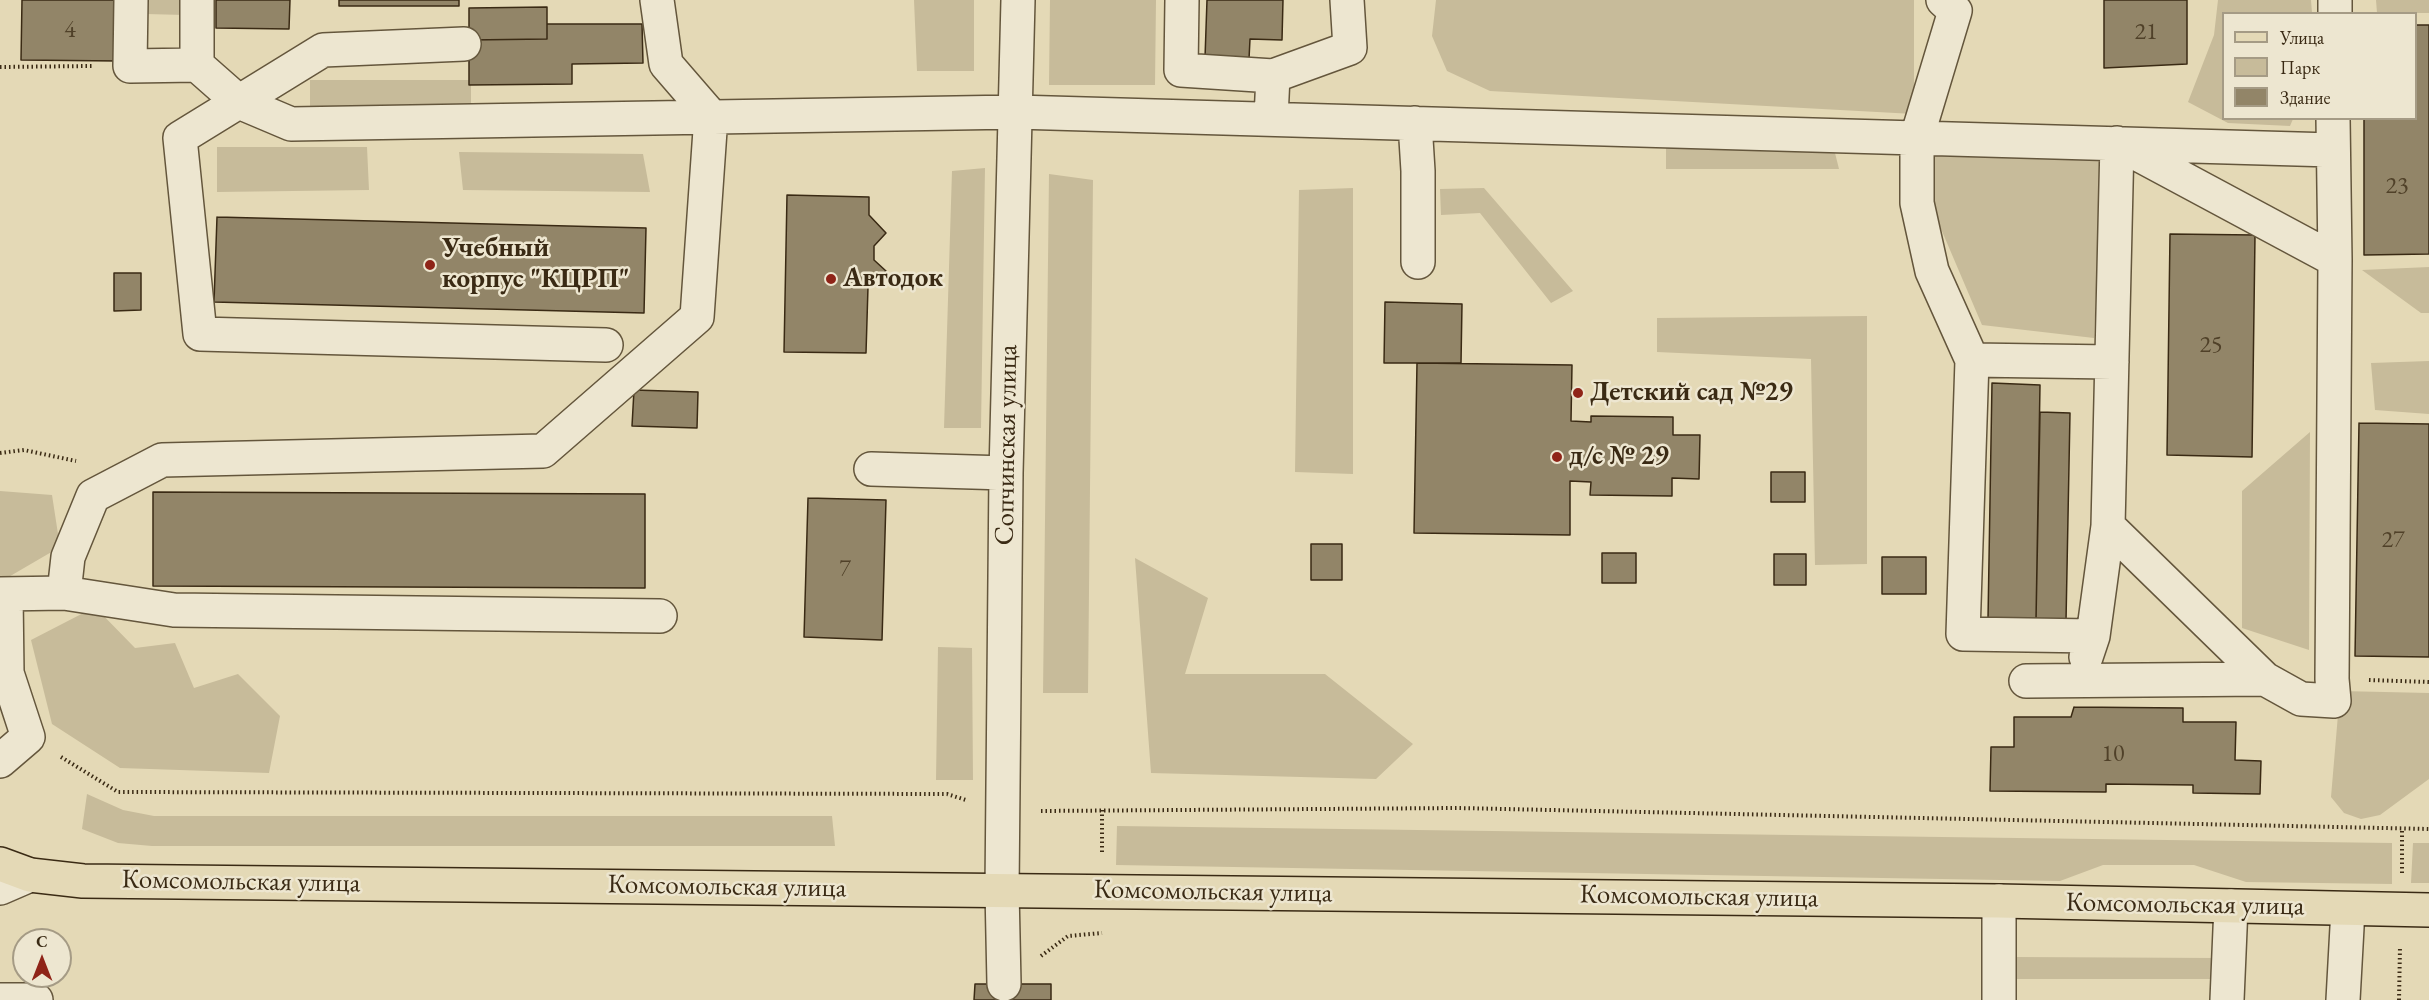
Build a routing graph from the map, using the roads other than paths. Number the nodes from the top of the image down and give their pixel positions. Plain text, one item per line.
1 (131, 0) edge
2 (197, 0) edge
3 (657, 0) edge
4 (1018, 0) edge
5 (1182, 0) edge
6 (1347, 0) edge
7 (1943, 0) edge
8 (464, 44) dead end
9 (197, 65) junction
10 (1273, 76) junction
11 (239, 102) junction
12 (1016, 112) junction
13 (711, 116) junction
14 (1271, 118) junction
15 (1415, 123) junction
16 (2332, 134) edge
17 (1917, 137) junction
18 (2117, 143) junction
19 (2335, 260) junction
20 (1418, 262) dead end
21 (606, 345) dead end
22 (1972, 360) junction
23 (2112, 362) junction
24 (871, 469) dead end
25 (1006, 473) junction
26 (2108, 526) junction
27 (64, 593) junction
28 (3, 594) edge
29 (660, 616) dead end
30 (2093, 636) junction
31 (2079, 679) junction
32 (2265, 679) junction
33 (2026, 681) dead end
34 (0, 760) edge
35 (0, 864) edge
36 (15, 877) edge
37 (0, 888) edge
38 (1002, 890) junction
39 (1999, 901) junction
40 (2230, 906) junction
41 (2348, 909) junction
42 (2429, 910) edge
43 (1004, 984) road end
44 (2, 1000) edge
45 (36, 1000) edge
46 (1999, 1000) edge
47 (2227, 1000) edge
48 (2343, 1000) edge

1 - 9 street
2 - 9 street
3 - 13 street
4 - 12 street, Сопчинская улица
5 - 10 street
6 - 10 street
7 - 17 street
8 - 11 street
9 - 11 street
10 - 14 street
11 - 13 street
11 - 21 street
12 - 13 street
12 - 14 street
12 - 25 street, Сопчинская улица
13 - 27 street
14 - 15 street
15 - 17 street
15 - 20 street
16 - 18 street
16 - 19 street
17 - 18 street
17 - 22 street
18 - 19 street
18 - 23 street
19 - 32 street
22 - 23 street
22 - 30 street
23 - 26 street
24 - 25 street
25 - 38 street, Сопчинская улица
26 - 30 street
26 - 32 street
27 - 28 street
27 - 29 street
28 - 34 street
30 - 31 street
31 - 32 street
31 - 33 street
35 - 36 main road, Комсомольская улица
36 - 37 street
36 - 38 main road, Комсомольская улица
38 - 39 main road, Комсомольская улица
38 - 43 street, Сопчинская улица
39 - 40 main road, Комсомольская улица
39 - 46 street
40 - 41 main road, Комсомольская улица
40 - 47 street
41 - 42 main road, Комсомольская улица
41 - 48 street
44 - 45 street

